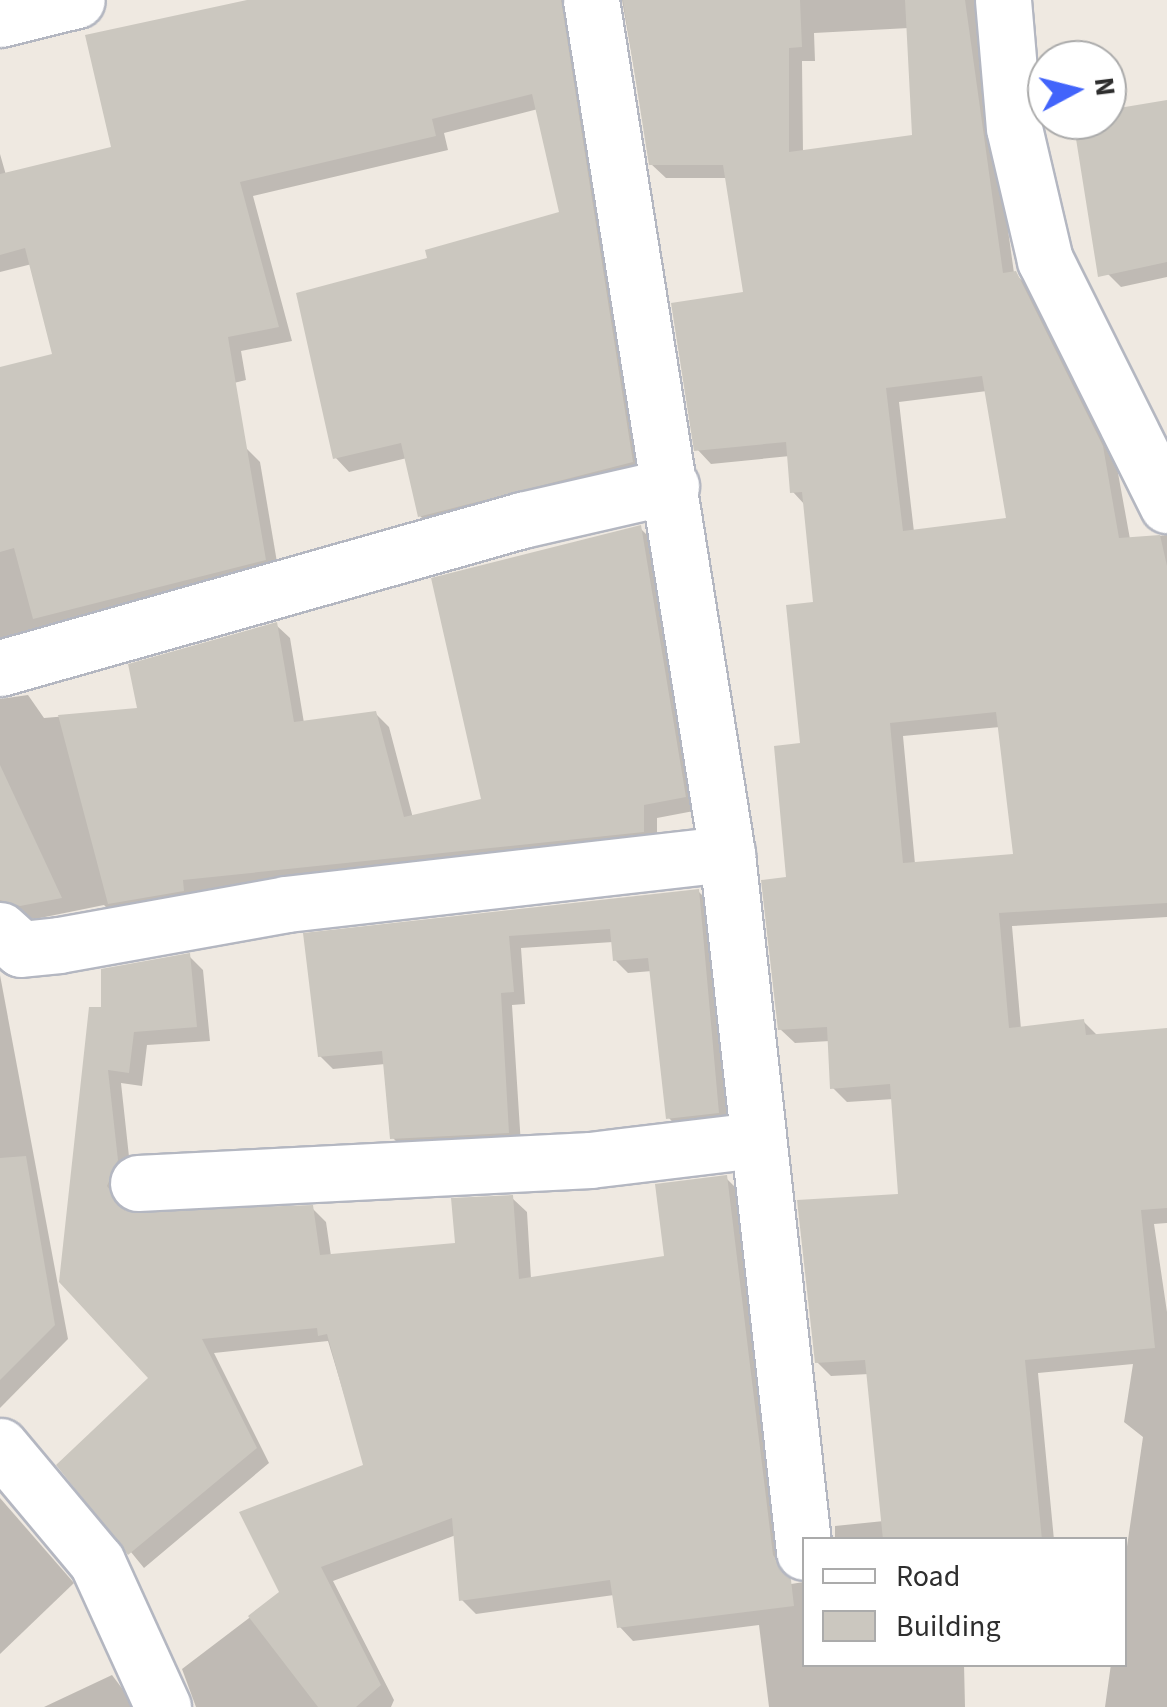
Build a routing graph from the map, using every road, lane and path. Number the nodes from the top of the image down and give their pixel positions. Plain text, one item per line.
1 (77, 0) edge
2 (591, 0) edge
3 (1003, 0) edge
4 (0, 19) edge
5 (672, 486) junction
6 (1167, 505) edge
7 (0, 668) edge
8 (727, 854) junction
9 (0, 930) edge
10 (756, 1140) junction
11 (138, 1182) dead end
12 (0, 1446) edge
13 (802, 1537) edge
14 (163, 1707) edge

1 - 4 street
2 - 5 street
3 - 6 street
5 - 7 street
5 - 8 street
8 - 9 street
8 - 10 street
10 - 11 street
10 - 13 street
12 - 14 street

